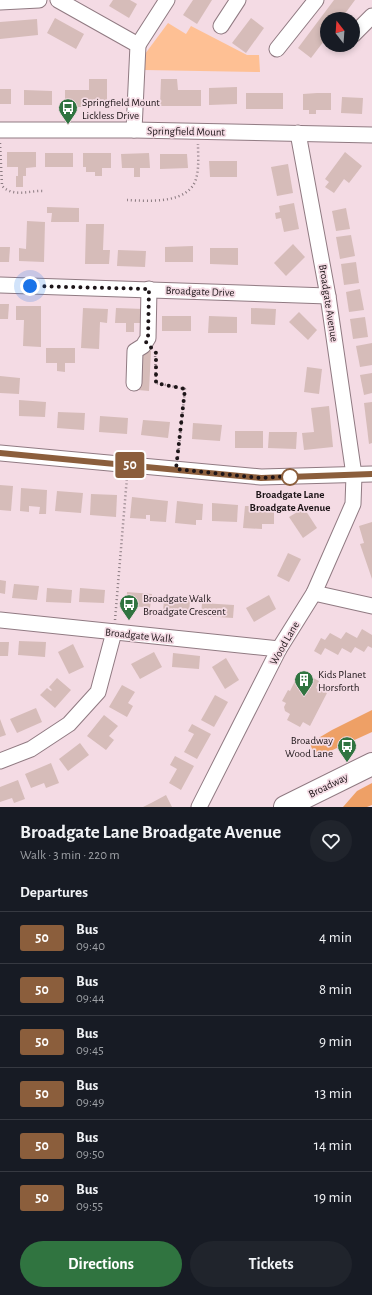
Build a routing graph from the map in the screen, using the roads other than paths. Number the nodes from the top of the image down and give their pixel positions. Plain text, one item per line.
1 (39, 0) edge
2 (58, 0) edge
3 (167, 0) edge
4 (238, 0) edge
5 (316, 0) edge
6 (0, 2) edge
7 (372, 16) edge
8 (221, 26) dead end
9 (360, 28) edge
10 (138, 45) junction
11 (277, 49) dead end
12 (0, 130) edge
13 (134, 130) junction
14 (298, 133) junction
15 (372, 135) edge
16 (0, 285) edge
17 (149, 289) junction
18 (328, 296) junction
19 (134, 383) dead end
20 (0, 453) edge
21 (372, 474) edge
22 (354, 475) junction
23 (314, 593) junction
24 (372, 606) edge
25 (0, 620) edge
26 (114, 632) junction
27 (279, 649) junction
28 (0, 762) edge
29 (372, 764) edge
30 (199, 807) edge
31 (285, 807) edge

1 - 6 street
2 - 10 street
3 - 10 street
4 - 8 street
5 - 11 street
7 - 9 street
10 - 13 street
12 - 13 street, Springfield Mount
13 - 14 street, Springfield Mount
14 - 15 street, Springfield Mount
14 - 18 street, Broadgate Avenue
16 - 17 street, Broadgate Drive
17 - 18 street, Broadgate Drive
17 - 19 street
18 - 22 street, Broadgate Avenue
20 - 22 street
21 - 22 street
22 - 23 street, Wood Lane
23 - 24 street
23 - 27 street, Wood Lane
25 - 26 street, Broadgate Walk
26 - 27 street, Broadgate Walk
26 - 28 street
27 - 30 street, Wood Lane
29 - 31 highway, Broadway

